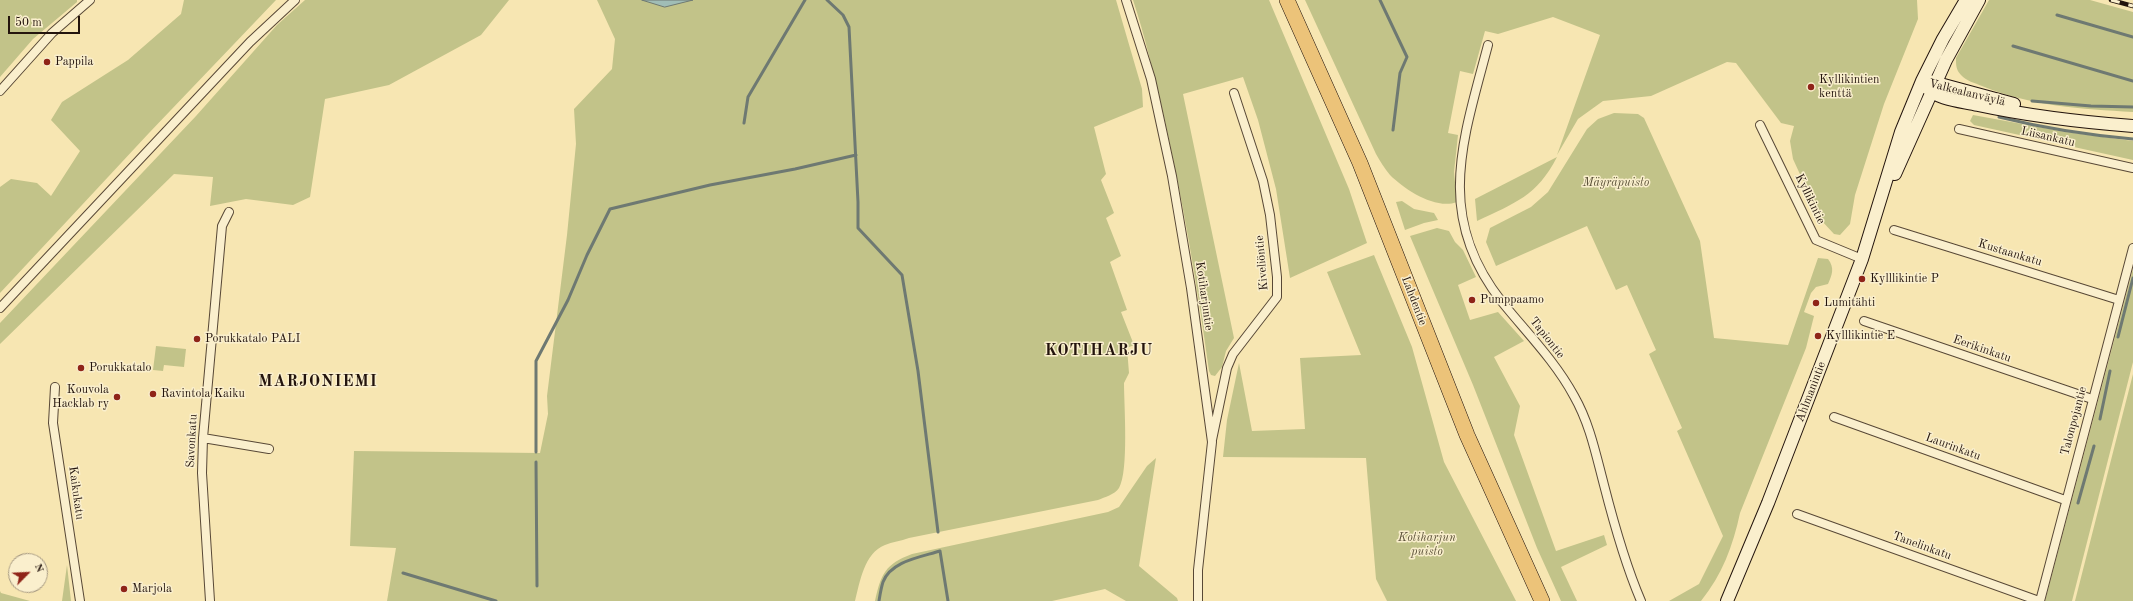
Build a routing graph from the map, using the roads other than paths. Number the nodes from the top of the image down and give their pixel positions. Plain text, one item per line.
1 (90, 0) edge
2 (295, 0) edge
3 (1126, 0) edge
4 (1287, 0) edge
5 (1966, 0) edge
6 (1979, 0) edge
7 (1488, 45) dead end
8 (1922, 81) junction
9 (1933, 87) junction
10 (0, 91) edge
11 (1234, 93) dead end
12 (1760, 125) dead end
13 (2133, 126) edge
14 (1958, 129) dead end
15 (2133, 168) edge
16 (229, 212) dead end
17 (1875, 219) junction
18 (1894, 230) dead end
19 (2133, 248) edge
20 (1862, 258) junction
21 (2119, 300) junction
22 (0, 308) edge
23 (1864, 321) dead end
24 (55, 387) dead end
25 (2092, 399) junction
26 (1834, 417) dead end
27 (202, 438) junction
28 (1212, 442) junction
29 (269, 449) dead end
30 (2065, 500) junction
31 (1797, 514) dead end
32 (1743, 564) junction
33 (80, 601) edge
34 (210, 601) edge
35 (1198, 601) edge
36 (1542, 601) edge
37 (1641, 601) edge
38 (1720, 601) edge
39 (1727, 601) edge
40 (2040, 601) edge

1 - 10 street
2 - 22 street
3 - 28 street, Kotiharjuntie
4 - 36 highway, Lahdentie
5 - 8 main road, Ahlmanintie
6 - 9 main road, Ahlmanintie
7 - 37 street, Tapiontie
8 - 9 main road, Valkealanväylä
8 - 17 main road, Ahlmanintie
9 - 13 main road, Valkealanväylä
9 - 17 main road, Ahlmanintie
11 - 28 street, Kiveliöntie
12 - 20 street, Kyllikintie
14 - 15 street, Liisankatu
16 - 27 street, Savonkatu
17 - 20 main road, Ahlmanintie
18 - 21 street, Kustaankatu
19 - 21 street, Talonpojantie
20 - 32 main road, Ahlmanintie
21 - 25 street, Talonpojantie
23 - 25 street, Eerikinkatu
24 - 33 street, Kaikukatu
25 - 30 street, Talonpojantie
26 - 30 street, Laurinkatu
27 - 29 street
27 - 34 street, Savonkatu
28 - 35 street, Kotiharjuntie
30 - 40 street, Talonpojantie
31 - 40 street, Tanelinkatu
32 - 38 main road, Ahlmanintie
32 - 39 main road, Ahlmanintie

